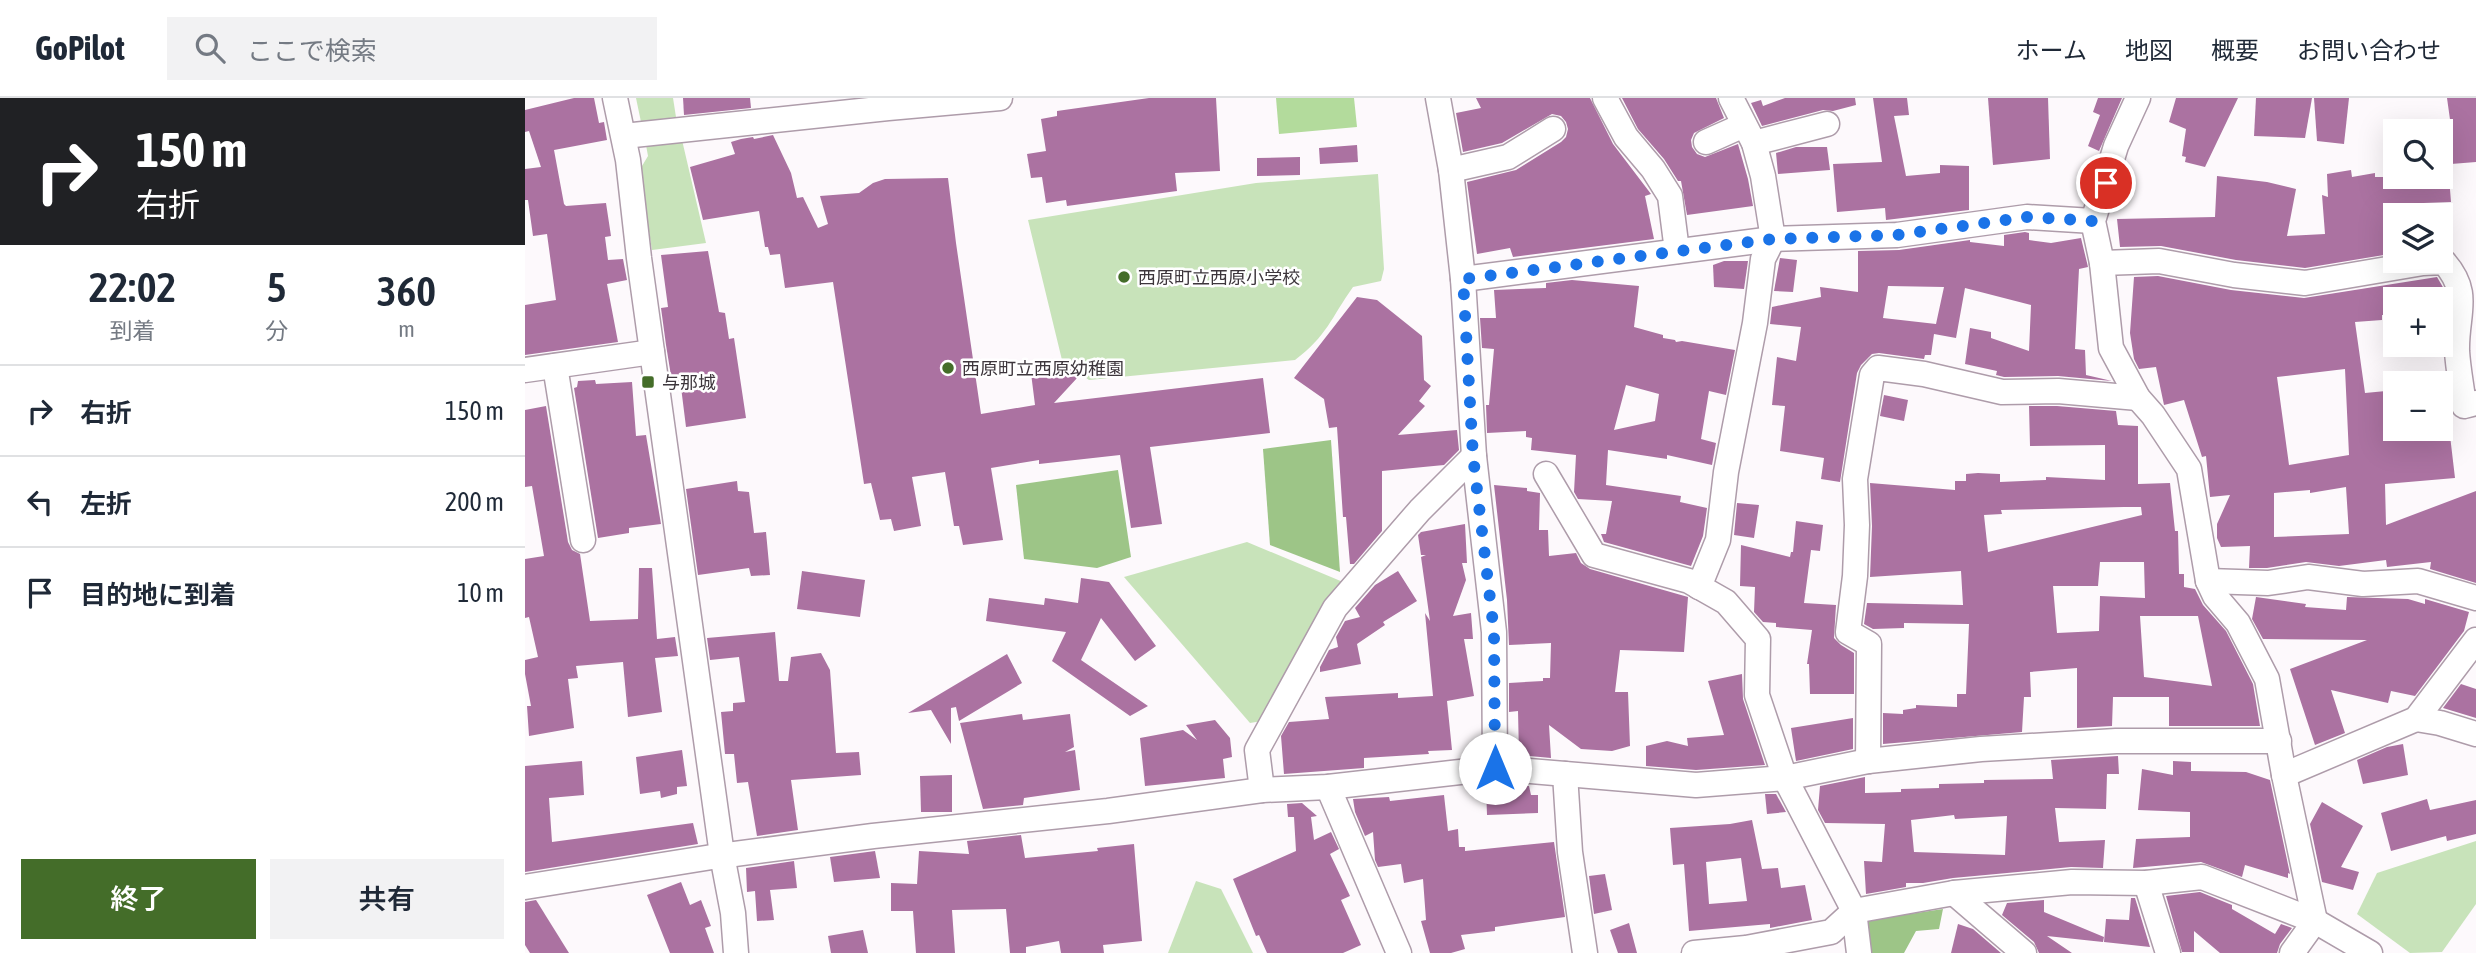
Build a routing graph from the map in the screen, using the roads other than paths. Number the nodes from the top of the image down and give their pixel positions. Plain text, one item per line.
1 (615, 98) edge
2 (1000, 98) edge
3 (1438, 98) edge
4 (1605, 98) edge
5 (1731, 98) edge
6 (2138, 98) edge
7 (1827, 124) dead end
8 (1553, 129) dead end
9 (1749, 134) junction
10 (624, 136) junction
11 (1706, 142) dead end
12 (1451, 170) junction
13 (2093, 221) junction
14 (1773, 239) junction
15 (1677, 251) junction
16 (2102, 263) junction
17 (1463, 279) junction
18 (652, 352) junction
19 (555, 366) junction
20 (525, 370) edge
21 (2138, 398) junction
22 (2476, 402) edge
23 (1473, 456) junction
24 (1546, 474) dead end
25 (583, 540) dead end
26 (2208, 582) junction
27 (1699, 587) junction
28 (2476, 598) edge
29 (2476, 640) edge
30 (2416, 719) junction
31 (2476, 734) edge
32 (2279, 741) junction
33 (1868, 761) junction
34 (1495, 768) junction
35 (1565, 774) junction
36 (2284, 775) junction
37 (1785, 778) junction
38 (1328, 788) junction
39 (1262, 790) junction
40 (722, 855) junction
41 (2146, 883) junction
42 (525, 887) edge
43 (1954, 893) junction
44 (1854, 911) junction
45 (2315, 921) junction
46 (736, 953) edge
47 (1399, 953) edge
48 (1585, 953) edge
49 (1694, 953) edge
50 (1859, 953) edge
51 (2024, 953) edge
52 (2168, 953) edge
53 (2292, 953) edge
54 (2370, 953) edge

1 - 10 street
2 - 10 street
3 - 12 street
4 - 15 street
5 - 9 street
6 - 13 street
7 - 9 street
8 - 12 street
9 - 11 street
9 - 14 street
10 - 18 street
12 - 17 street
13 - 14 street
13 - 16 street
14 - 15 street
14 - 27 street
15 - 17 street
16 - 21 street
16 - 22 street
17 - 23 street
18 - 19 street
18 - 40 street
19 - 20 street
19 - 25 street
21 - 26 street
21 - 33 street
23 - 34 street
23 - 39 street
24 - 27 street
26 - 28 street
26 - 32 street
27 - 37 street
29 - 30 street
30 - 31 street
30 - 36 street
32 - 33 street
32 - 36 street
33 - 37 street
34 - 35 street
34 - 38 street
35 - 37 street
35 - 48 street
36 - 45 street
37 - 44 street
38 - 39 street
38 - 47 street
39 - 40 street
40 - 42 street
40 - 46 street
41 - 43 street
41 - 45 street
41 - 52 street
43 - 44 street
43 - 51 street
44 - 49 street
44 - 50 street
45 - 53 street
45 - 54 street

